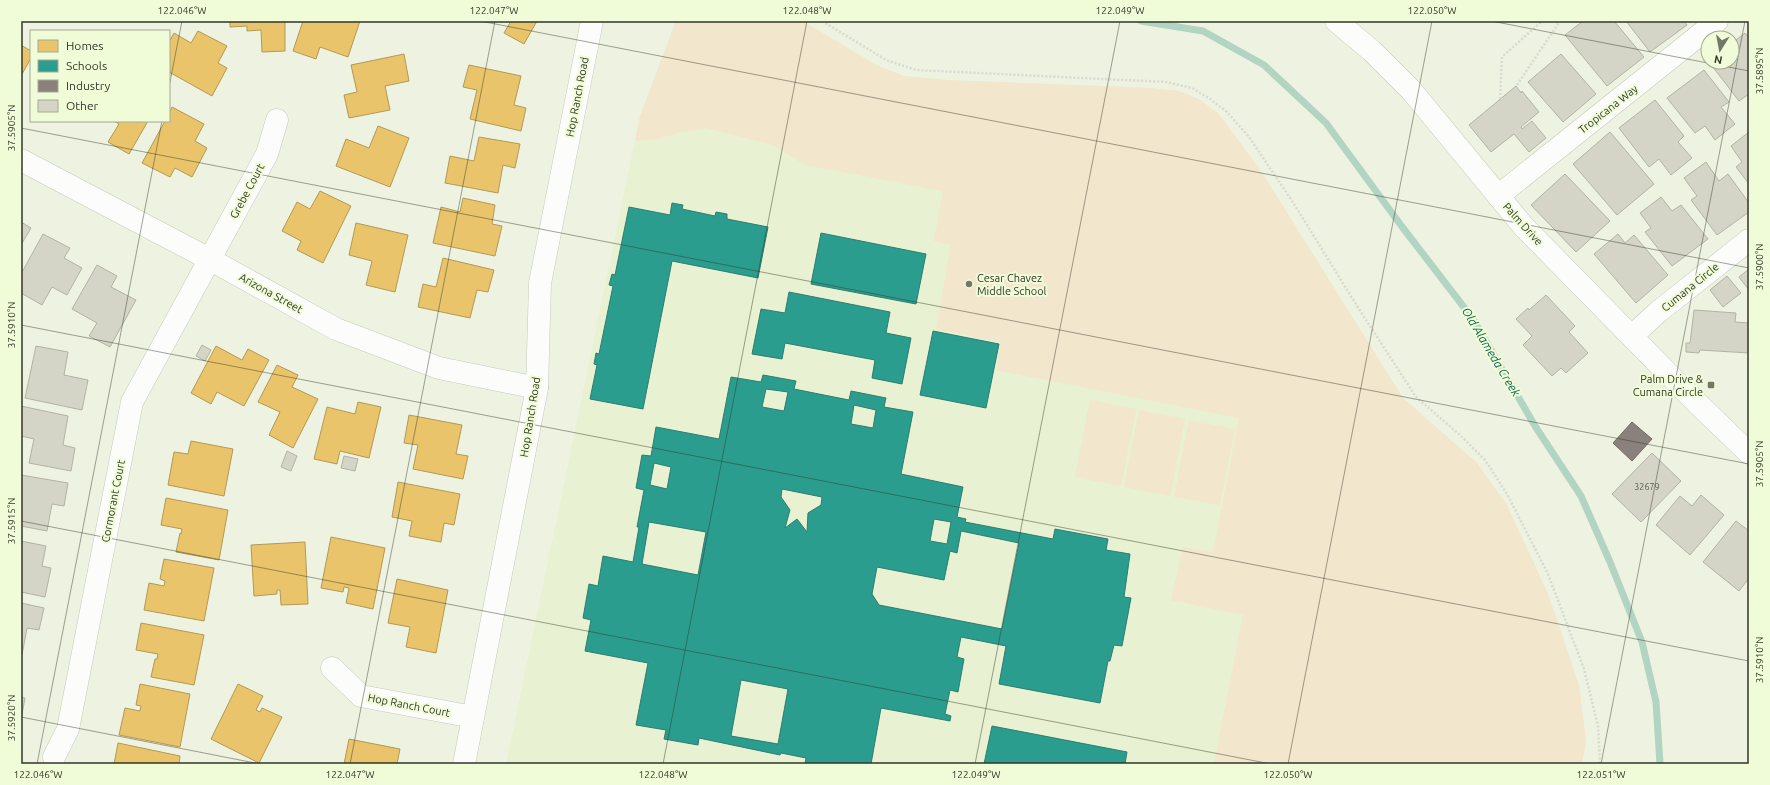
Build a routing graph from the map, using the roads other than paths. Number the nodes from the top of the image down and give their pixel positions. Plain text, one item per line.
1 (592, 21) edge
2 (1336, 21) edge
3 (1717, 21) edge
4 (277, 120) dead end
5 (21, 160) edge
6 (1498, 196) junction
7 (1749, 240) edge
8 (210, 260) junction
9 (1632, 336) junction
10 (537, 388) junction
11 (1749, 453) edge
12 (332, 668) dead end
13 (473, 717) junction
14 (54, 757) dead end
15 (464, 764) edge

1 - 10 street, Hop Ranch Road
2 - 6 street, Palm Drive
3 - 6 street, Tropicana Way
4 - 8 street, Grebe Court
5 - 8 street, Arizona Street
6 - 9 street, Palm Drive
7 - 9 street, Cumana Circle
8 - 10 street, Arizona Street
8 - 14 street, Cormorant Court
9 - 11 street, Palm Drive
10 - 13 street, Hop Ranch Road
12 - 13 street, Hop Ranch Court
13 - 15 street, Hop Ranch Road

